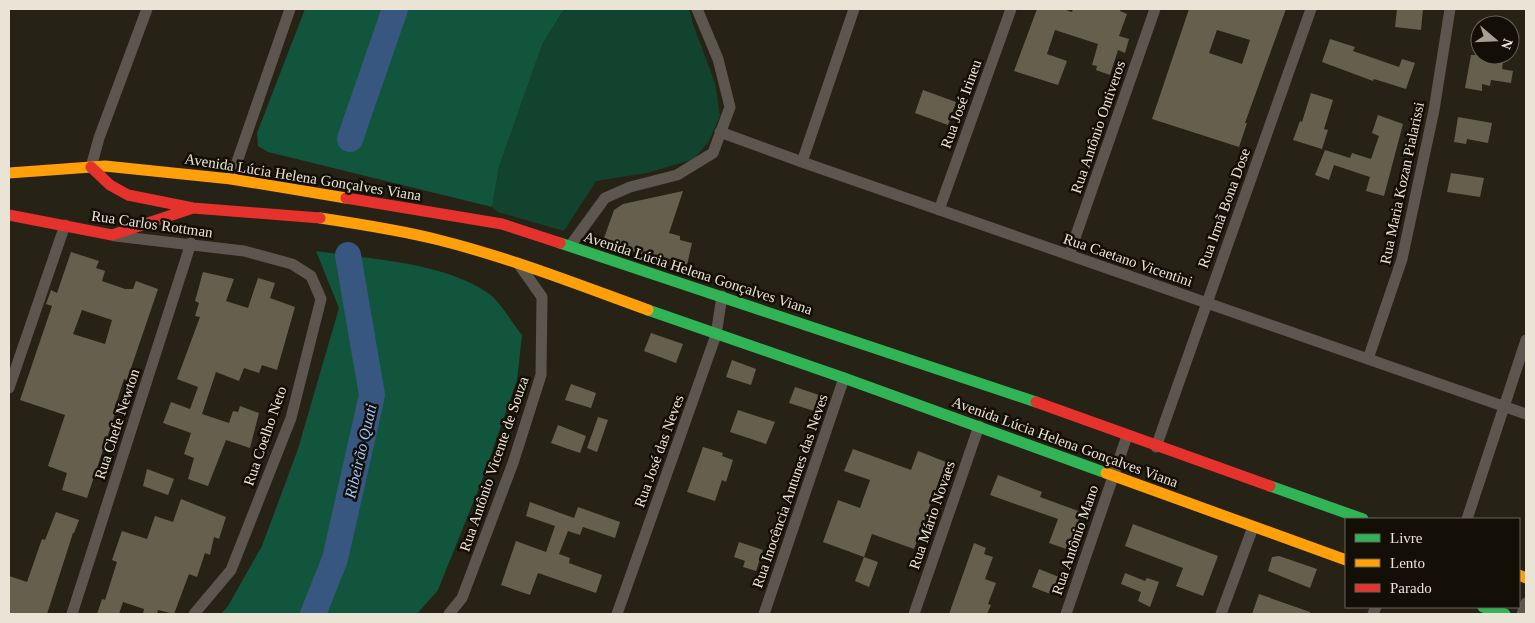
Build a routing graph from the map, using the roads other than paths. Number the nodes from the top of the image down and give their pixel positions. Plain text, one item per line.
1 (146, 9) edge
2 (290, 9) edge
3 (697, 9) edge
4 (854, 9) edge
5 (1011, 9) edge
6 (1155, 9) edge
7 (1311, 9) edge
8 (1450, 9) edge
9 (720, 132) junction
10 (802, 162) junction
11 (92, 167) junction
12 (9, 173) edge
13 (231, 178) junction
14 (193, 208) junction
15 (939, 210) junction
16 (9, 215) edge
17 (65, 225) junction
18 (112, 236) junction
19 (190, 243) junction
20 (570, 246) junction
21 (1069, 255) junction
22 (518, 263) junction
23 (292, 264) joint
24 (722, 296) junction
25 (1206, 303) junction
26 (716, 335) junction
27 (1526, 340) edge
28 (1368, 359) junction
29 (844, 378) junction
30 (9, 388) edge
31 (1505, 407) junction
32 (1526, 414) edge
33 (980, 426) junction
34 (1127, 436) junction
35 (1156, 447) junction
36 (1113, 474) junction
37 (1360, 518) edge
38 (1467, 518) edge
39 (1253, 528) junction
40 (1345, 560) edge
41 (1526, 603) edge
42 (1487, 608) edge
43 (72, 614) edge
44 (194, 614) edge
45 (449, 614) edge
46 (617, 614) edge
47 (764, 614) edge
48 (914, 614) edge
49 (1066, 614) edge
50 (1221, 614) edge
51 (1505, 614) edge
52 (1522, 614) edge

1 - 11 street
2 - 13 street
3 - 9 street
4 - 10 street
5 - 15 street, Rua José Irineu
6 - 21 street, Rua Antônio Ontiveros
7 - 25 street, Rua Irmã Bona Dose
8 - 28 street, Rua Maria Kozan Pialarissi
9 - 10 street, Rua Caetano Vicentini
9 - 20 street
10 - 15 street, Rua Caetano Vicentini
11 - 12 street
11 - 13 street, Avenida Lúcia Helena Gonçalves Viana
11 - 14 street, Avenida Lúcia Helena Gonçalves Viana
13 - 20 street, Avenida Lúcia Helena Gonçalves Viana
14 - 18 street
14 - 22 street, Avenida Lúcia Helena Gonçalves Viana
15 - 21 street, Rua Caetano Vicentini
16 - 17 street, Rua Carlos Rottman
17 - 18 street, Rua Carlos Rottman
17 - 30 street
18 - 19 street, Rua Carlos Rottman
19 - 23 street, Rua Carlos Rottman
19 - 43 street, Rua Chefe Newton
20 - 24 street, Avenida Lúcia Helena Gonçalves Viana
21 - 25 street, Rua Caetano Vicentini
22 - 26 street, Avenida Lúcia Helena Gonçalves Viana
22 - 45 street, Rua Antônio Vicente de Souza
23 - 44 street, Rua Coelho Neto
24 - 26 street, Rua José das Neves
24 - 34 street, Avenida Lúcia Helena Gonçalves Viana
25 - 28 street, Rua Caetano Vicentini
25 - 35 street, Rua Irmã Bona Dose
26 - 29 street, Avenida Lúcia Helena Gonçalves Viana
26 - 46 street, Rua José das Neves
27 - 31 street
28 - 31 street, Rua Caetano Vicentini
29 - 33 street, Avenida Lúcia Helena Gonçalves Viana
29 - 47 street, Rua Inocência Antunes das Neves
31 - 32 street, Rua Caetano Vicentini
31 - 38 street
33 - 36 street, Avenida Lúcia Helena Gonçalves Viana
33 - 48 street, Rua Mário Novaes
34 - 35 street, Avenida Lúcia Helena Gonçalves Viana
34 - 36 street, Rua Antônio Mano
35 - 37 street, Avenida Lúcia Helena Gonçalves Viana
36 - 39 street, Avenida Lúcia Helena Gonçalves Viana
36 - 49 street, Rua Antônio Mano
39 - 40 street, Avenida Lúcia Helena Gonçalves Viana
39 - 50 street
41 - 52 street
42 - 51 street

